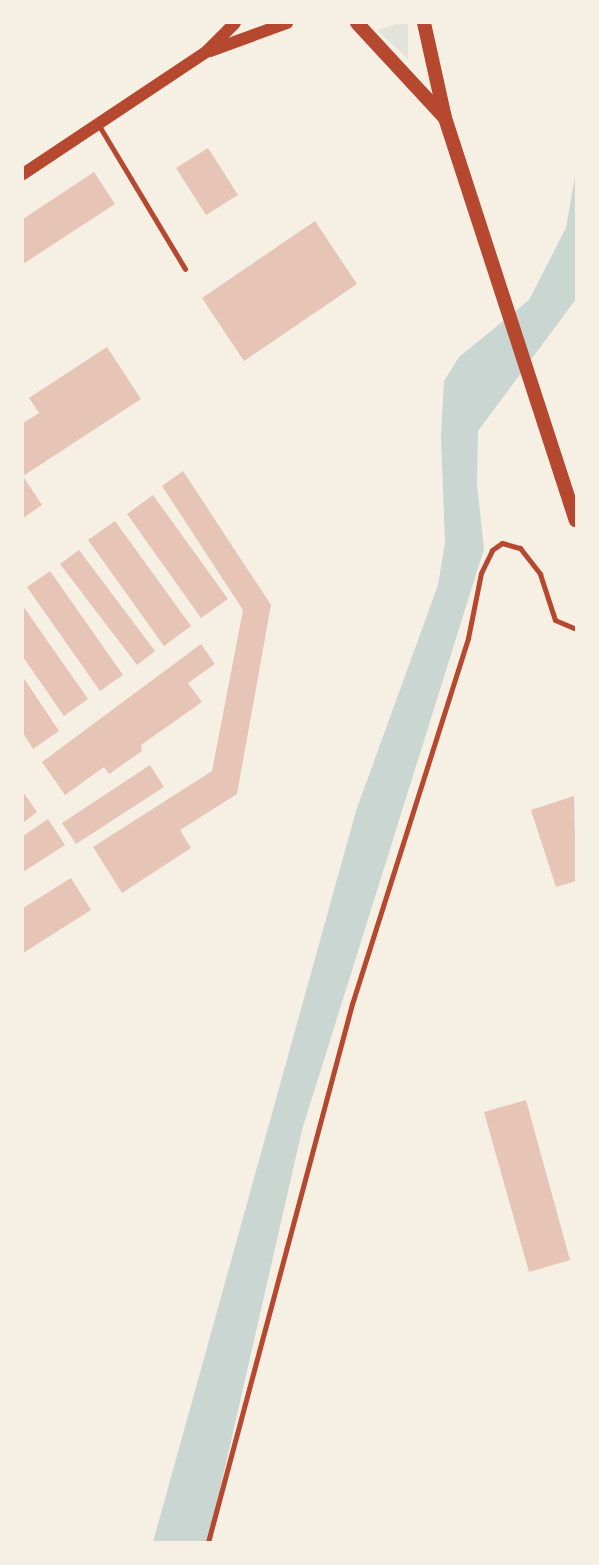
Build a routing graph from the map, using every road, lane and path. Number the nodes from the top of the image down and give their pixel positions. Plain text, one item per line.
1 (235, 23) edge
2 (288, 23) edge
3 (357, 23) edge
4 (424, 23) edge
5 (206, 52) junction
6 (445, 118) junction
7 (98, 124) junction
8 (23, 174) edge
9 (185, 269) dead end
10 (576, 520) edge
11 (576, 629) edge
12 (208, 1542) edge

1 - 5 street
2 - 5 street
3 - 6 main road
4 - 6 main road
5 - 7 street
6 - 10 main road
7 - 8 street
7 - 9 lane
11 - 12 lane

